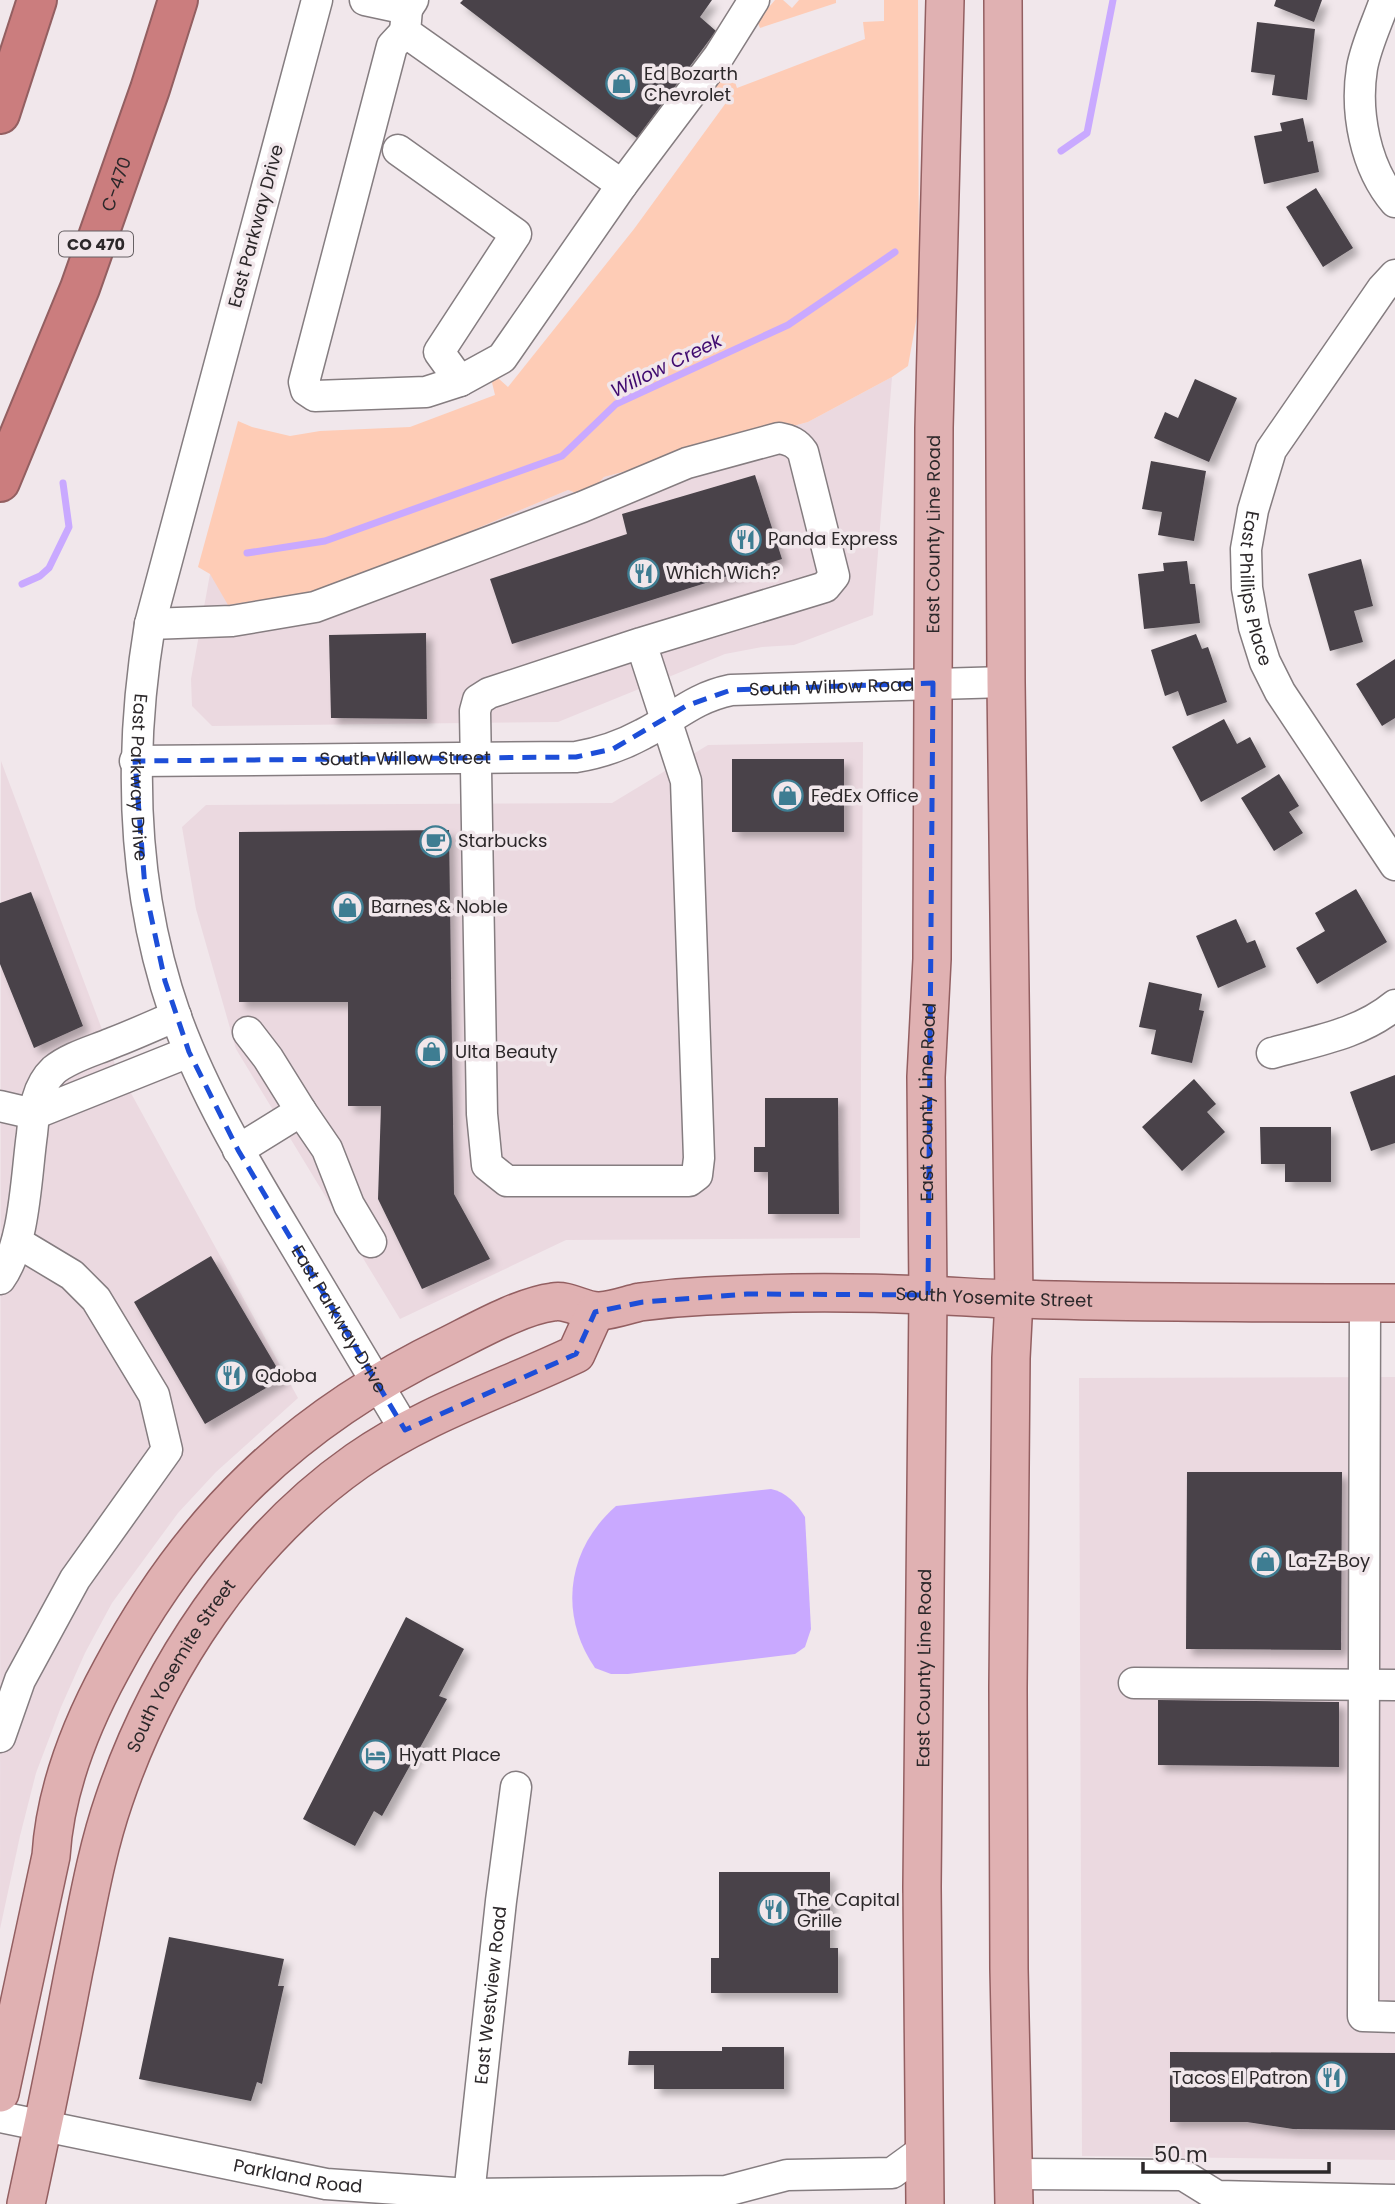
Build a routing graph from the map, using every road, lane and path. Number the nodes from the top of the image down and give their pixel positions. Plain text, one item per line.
1 (37, 0) edge
2 (178, 0) edge
3 (317, 0) edge
4 (365, 0) edge
5 (754, 0) edge
6 (946, 0) edge
7 (1003, 0) edge
8 (1385, 0) edge
9 (408, 14) edge
10 (0, 114) edge
11 (398, 150) dead end
12 (622, 185) junction
13 (1395, 202) edge
14 (1395, 275) edge
15 (460, 381) junction
16 (0, 482) edge
17 (150, 624) junction
18 (641, 643) junction
19 (1006, 682) junction
20 (933, 683) junction
21 (666, 721) junction
22 (476, 758) junction
23 (135, 761) junction
24 (1395, 865) edge
25 (1395, 1005) edge
26 (176, 1016) junction
27 (248, 1032) dead end
28 (190, 1052) junction
29 (1272, 1053) dead end
30 (0, 1106) edge
31 (301, 1111) junction
32 (34, 1114) junction
33 (238, 1150) junction
34 (17, 1242) junction
35 (371, 1242) dead end
36 (0, 1279) edge
37 (928, 1295) junction
38 (1014, 1299) junction
39 (1380, 1303) edge
40 (596, 1312) junction
41 (376, 1382) junction
42 (405, 1430) junction
43 (1134, 1683) dead end
44 (1364, 1685) junction
45 (1395, 1685) edge
46 (0, 1737) edge
47 (516, 1787) dead end
48 (1395, 2017) edge
49 (0, 2093) edge
50 (0, 2117) edge
51 (43, 2126) junction
52 (925, 2149) junction
53 (1014, 2189) edge
54 (726, 2192) junction
55 (469, 2199) edge
56 (1210, 2200) edge
57 (1395, 2200) edge
58 (26, 2204) edge
59 (768, 2204) edge
60 (925, 2204) edge

1 - 10 highway
2 - 16 highway, C-470 / CO 470
3 - 17 street, East Parkway Drive
4 - 9 street
5 - 12 street
6 - 20 main road, East County Line Road
7 - 19 main road
8 - 13 street
9 - 12 street
9 - 15 street
11 - 15 street
12 - 15 street
14 - 24 street, East Phillips Place
17 - 18 street
17 - 23 street, East Parkway Drive
18 - 21 street
18 - 22 street
19 - 20 street, South Willow Road
19 - 38 main road
20 - 21 street, South Willow Road
20 - 37 main road, East County Line Road
21 - 22 street, South Willow Street
21 - 22 street
22 - 23 street, South Willow Street
23 - 26 street, East Parkway Drive
25 - 29 street
26 - 28 street, East Parkway Drive
26 - 32 street
27 - 31 street
28 - 32 street
28 - 33 street, East Parkway Drive
30 - 32 street
31 - 33 street
31 - 35 street
32 - 34 street
33 - 41 street, East Parkway Drive
34 - 36 street
34 - 46 street
37 - 38 main road, South Yosemite Street
37 - 40 main road, South Yosemite Street
37 - 52 main road, East County Line Road
38 - 39 main road, South Yosemite Street
38 - 53 main road
39 - 44 street
40 - 41 main road, South Yosemite Street
40 - 42 main road, South Yosemite Street
41 - 42 street, East Parkway Drive
41 - 49 main road, South Yosemite Street
42 - 51 main road, South Yosemite Street
43 - 44 street
44 - 45 street
44 - 48 street
47 - 55 street, East Westview Road
50 - 51 street, Parkland Road
51 - 55 street, Parkland Road
51 - 58 main road, South Yosemite Street
52 - 54 street, Parkland Road
52 - 60 main road, East County Line Road
53 - 56 street
54 - 55 street, Parkland Road
54 - 59 street, Parkland Road
56 - 57 street

